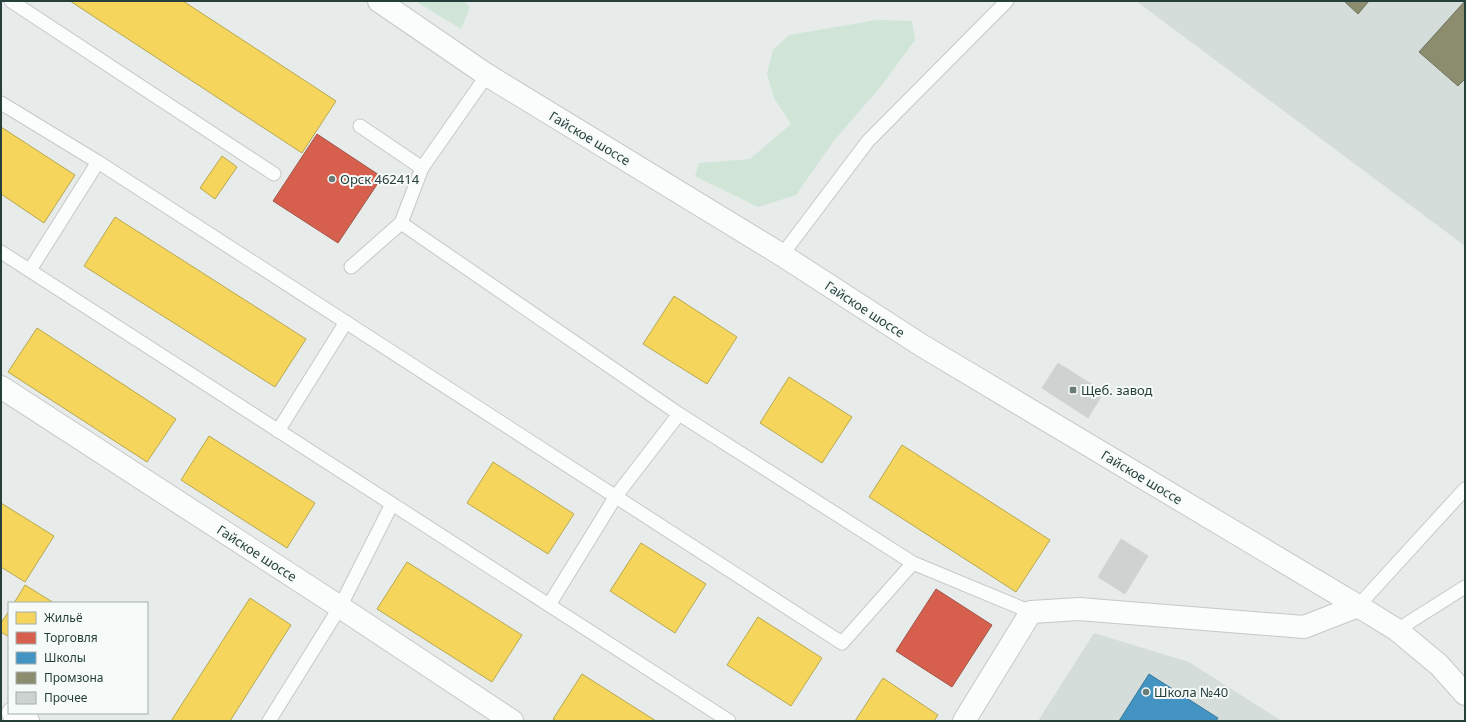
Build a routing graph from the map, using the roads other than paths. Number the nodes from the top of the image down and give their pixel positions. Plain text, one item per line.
1 (11, 1) edge
2 (379, 1) edge
3 (1007, 1) edge
4 (487, 75) junction
5 (1, 103) edge
6 (360, 126) dead end
7 (98, 162) junction
8 (422, 168) junction
9 (274, 174) dead end
10 (401, 223) junction
11 (1, 252) edge
12 (782, 255) junction
13 (351, 267) dead end
14 (30, 270) junction
15 (346, 322) junction
16 (1, 387) edge
17 (679, 414) junction
18 (278, 431) junction
19 (1465, 489) edge
20 (616, 496) junction
21 (392, 504) junction
22 (913, 563) junction
23 (1465, 587) edge
24 (549, 605) junction
25 (1358, 606) junction
26 (340, 607) junction
27 (1031, 612) junction
28 (1396, 630) junction
29 (1465, 694) edge
30 (15, 714) edge
31 (28, 721) edge
32 (269, 721) edge
33 (512, 721) edge
34 (730, 721) edge
35 (964, 721) edge

1 - 9 lane
2 - 4 main road, Гайское шоссе
3 - 12 lane
4 - 8 lane
4 - 12 main road, Гайское шоссе
5 - 7 lane
6 - 8 lane
7 - 14 lane
7 - 15 lane
8 - 10 lane
10 - 13 lane
10 - 17 lane
11 - 14 lane
12 - 25 main road, Гайское шоссе
14 - 18 lane
15 - 18 lane
15 - 20 lane
16 - 26 main road, Гайское шоссе
17 - 20 lane
17 - 22 lane
18 - 21 lane
19 - 25 lane
20 - 22 lane
20 - 24 lane
21 - 24 lane
21 - 26 lane
22 - 27 lane
23 - 28 lane
24 - 34 lane
25 - 27 main road
25 - 28 main road, Гайское шоссе
26 - 32 lane
26 - 33 main road, Гайское шоссе
27 - 35 main road
28 - 29 main road, Гайское шоссе
30 - 31 main road

